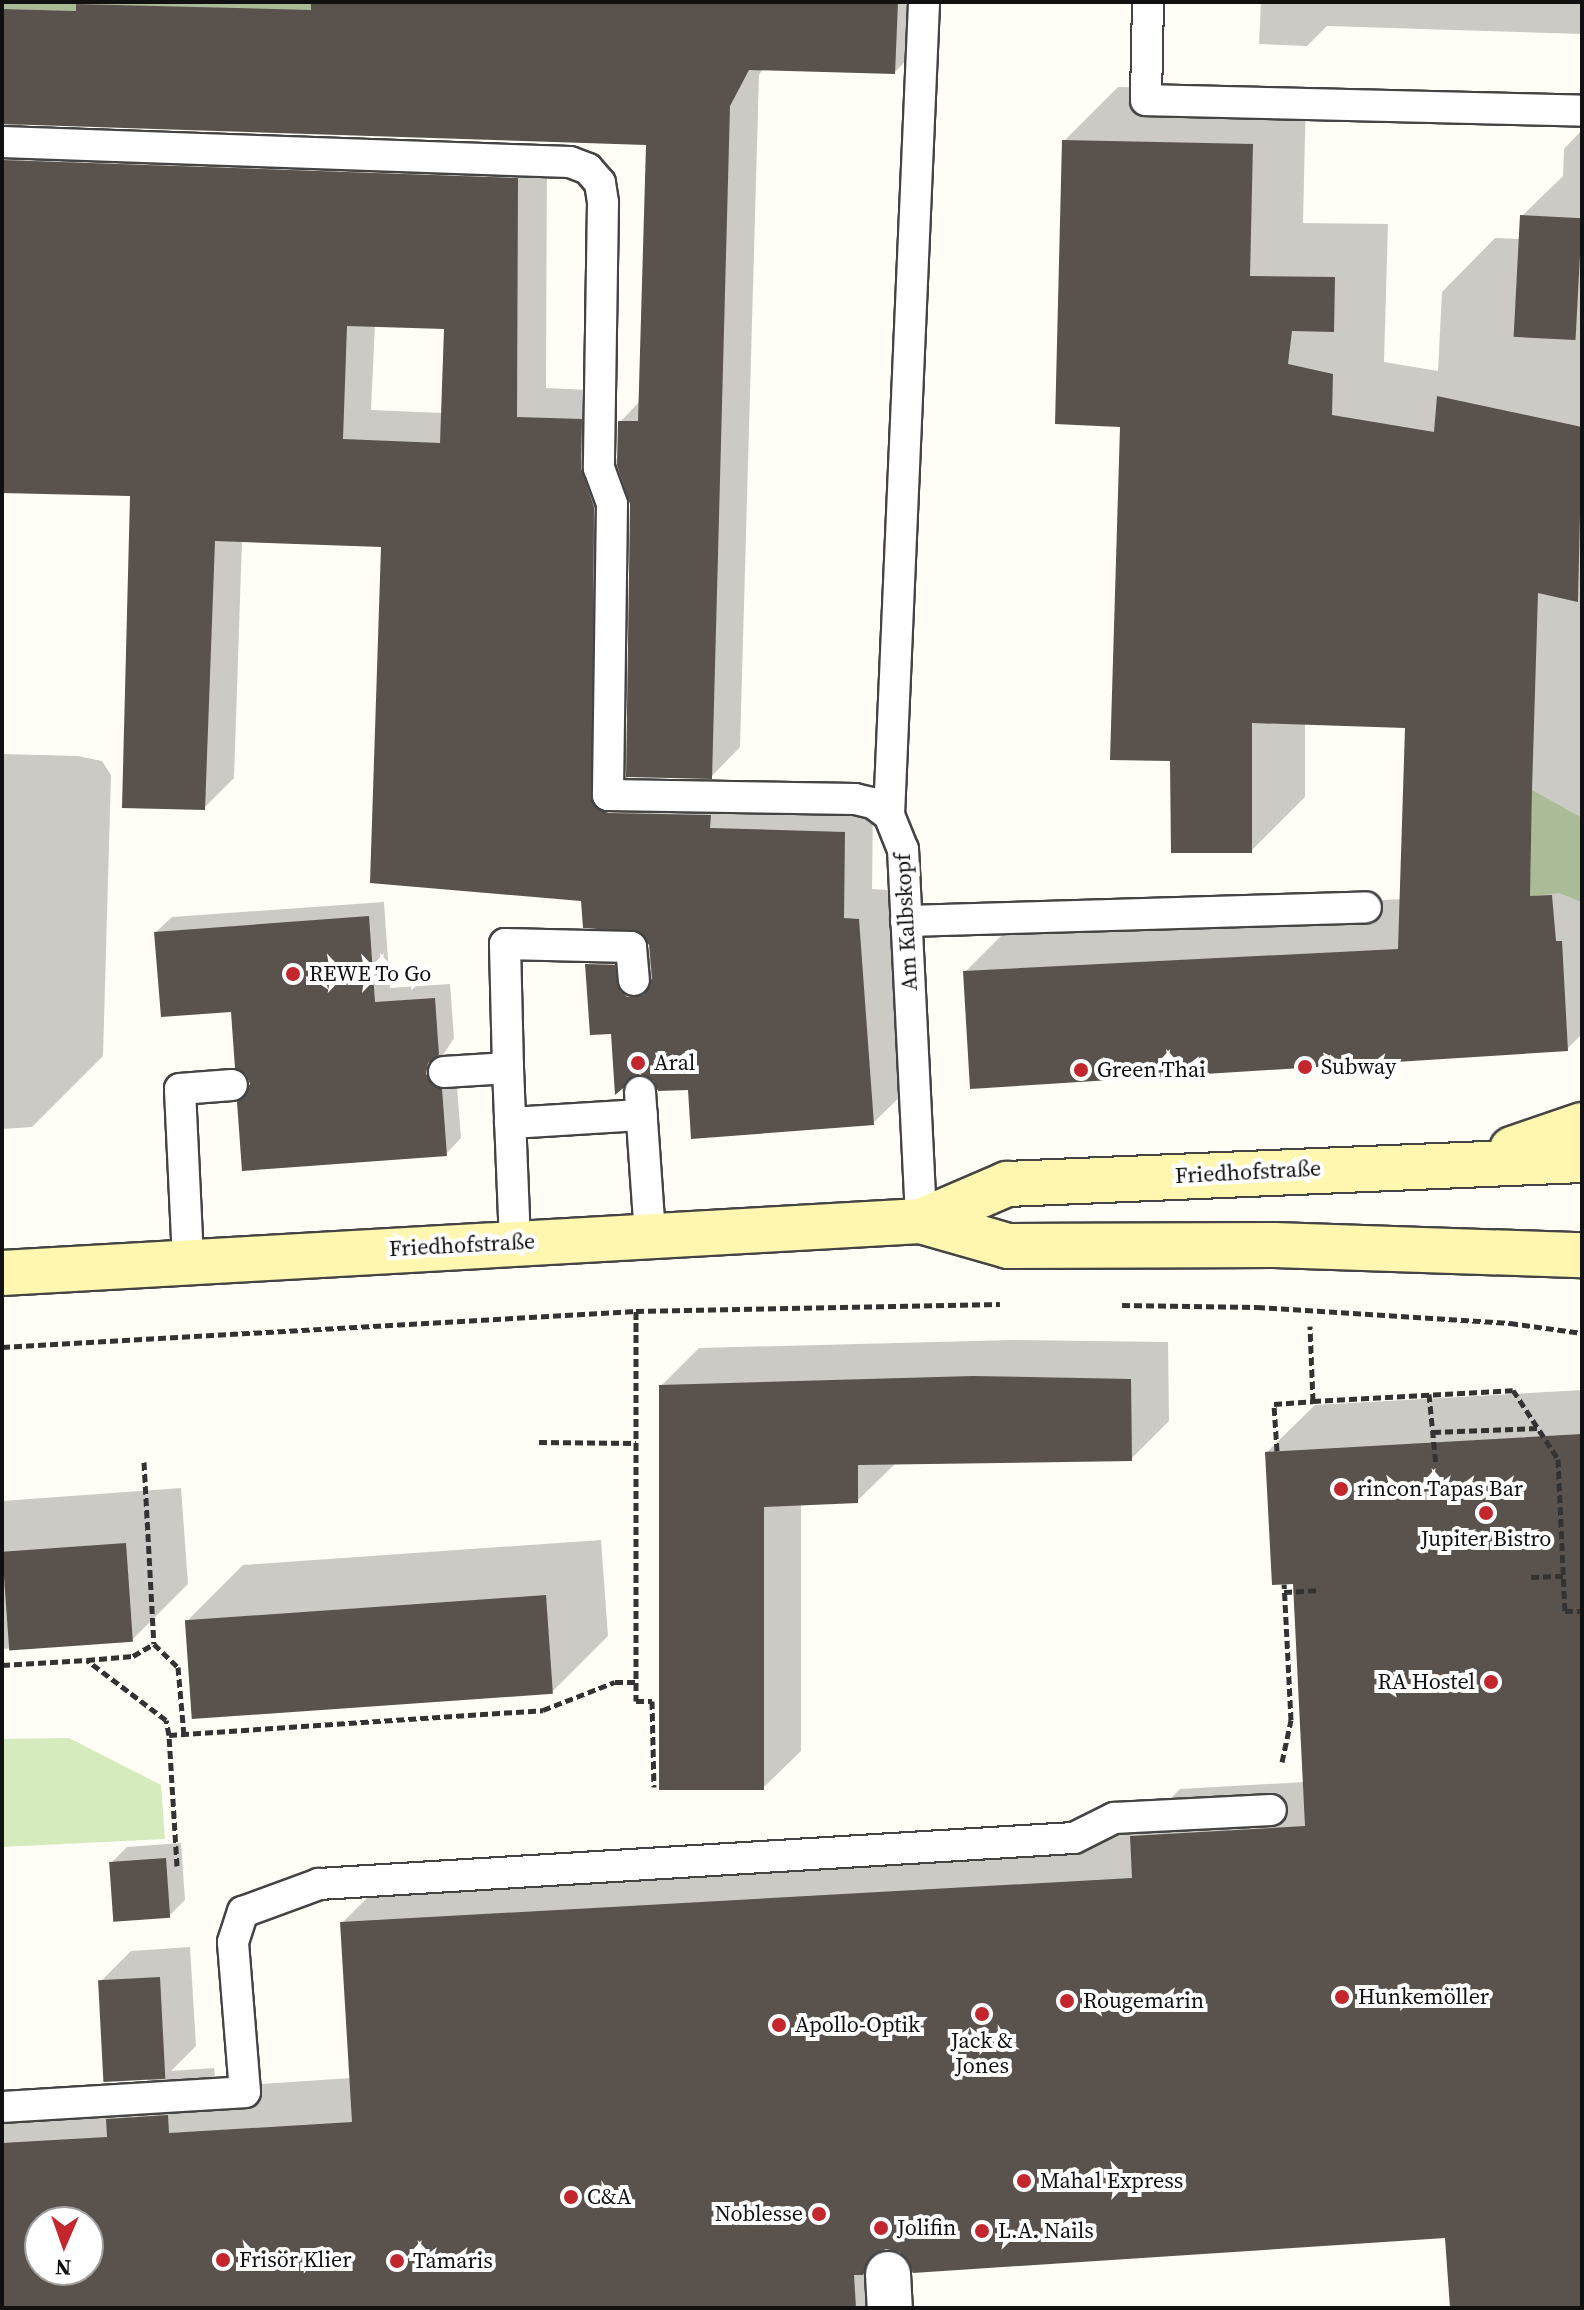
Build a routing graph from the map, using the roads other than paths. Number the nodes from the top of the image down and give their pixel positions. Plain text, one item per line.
1 (924, 2) edge
2 (1148, 2) edge
3 (1582, 111) edge
4 (2, 142) edge
5 (889, 815) junction
6 (1366, 907) dead end
7 (906, 921) junction
8 (634, 980) dead end
9 (508, 1068) junction
10 (444, 1072) dead end
11 (232, 1085) dead end
12 (510, 1123) junction
13 (1582, 1125) edge
14 (1582, 1160) edge
15 (1478, 1161) junction
16 (921, 1221) junction
17 (650, 1234) junction
18 (515, 1241) junction
19 (1582, 1255) edge
20 (188, 1260) junction
21 (2, 1273) edge
22 (1271, 1810) road end
23 (2, 2107) edge

1 - 5 lane
2 - 3 lane
4 - 5 lane
5 - 7 lane, Am Kalbskopf
6 - 7 lane
7 - 16 lane, Am Kalbskopf
8 - 9 lane
9 - 10 lane
9 - 12 lane
11 - 20 lane
12 - 17 lane
12 - 18 lane
13 - 15 main road
14 - 15 main road, Friedhofstraße
15 - 16 main road, Friedhofstraße
16 - 17 main road, Friedhofstraße
16 - 19 main road, Friedhofstraße
17 - 18 main road, Friedhofstraße
18 - 20 main road, Friedhofstraße
20 - 21 main road, Friedhofstraße
22 - 23 lane

